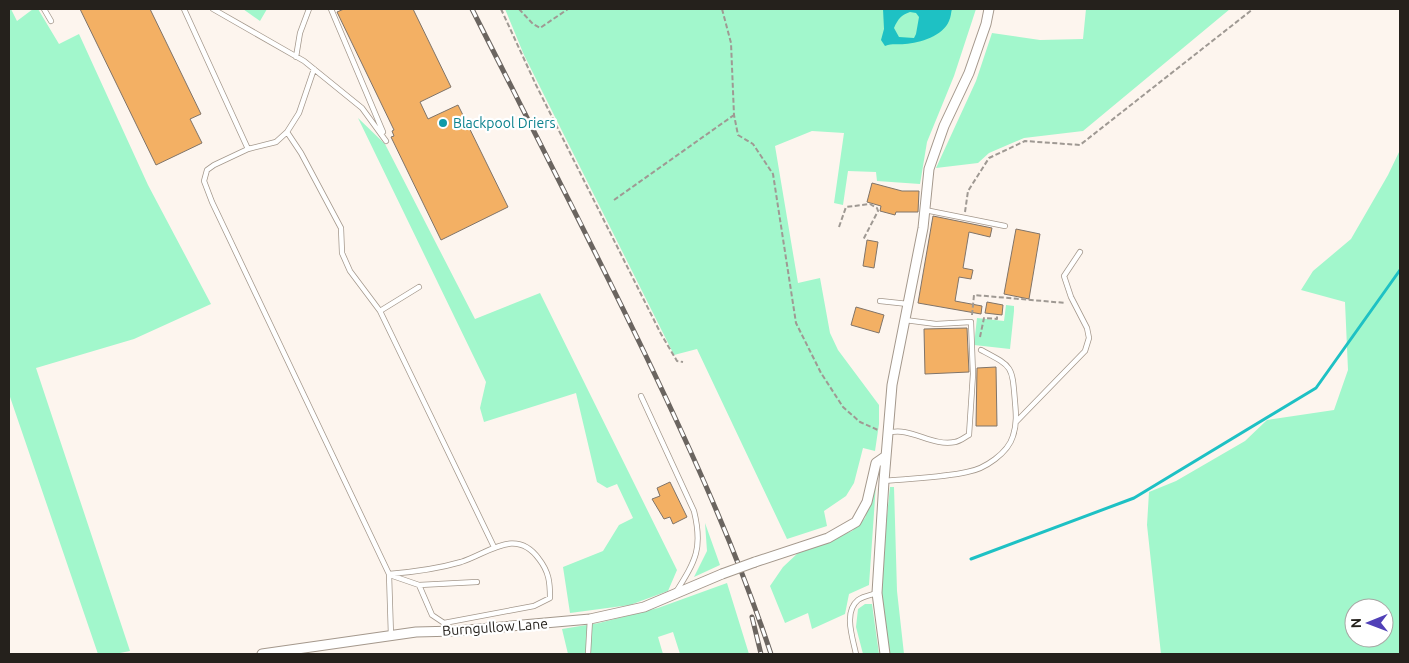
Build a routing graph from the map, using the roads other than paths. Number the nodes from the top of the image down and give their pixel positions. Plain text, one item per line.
1 (44, 9) edge
2 (184, 9) edge
3 (213, 9) edge
4 (309, 9) edge
5 (331, 9) edge
6 (989, 9) edge
7 (51, 21) dead end
8 (296, 57) junction
9 (314, 70) junction
10 (287, 132) junction
11 (248, 149) junction
12 (925, 210) junction
13 (1005, 226) dead end
14 (1080, 252) dead end
15 (419, 287) dead end
16 (880, 301) dead end
17 (908, 304) junction
18 (380, 311) junction
19 (905, 320) junction
20 (981, 350) road end
21 (641, 396) dead end
22 (1016, 422) junction
23 (888, 433) junction
24 (886, 456) junction
25 (884, 481) junction
26 (494, 547) junction
27 (389, 574) junction
28 (477, 582) dead end
29 (420, 585) junction
30 (675, 594) junction
31 (877, 594) junction
32 (590, 619) junction
33 (391, 636) junction
34 (262, 654) edge
35 (588, 654) edge
36 (856, 654) edge
37 (885, 654) edge

1 - 7 lane
2 - 11 lane
3 - 8 lane
4 - 8 lane
5 - 9 lane
6 - 12 street
8 - 9 lane
9 - 10 lane
10 - 11 lane
10 - 18 lane
11 - 27 lane
12 - 13 lane
12 - 17 street
14 - 22 lane
15 - 18 lane
16 - 17 lane
17 - 19 street
18 - 26 lane
19 - 23 street
19 - 23 lane
20 - 22 lane
21 - 30 lane
22 - 25 lane
23 - 24 street
24 - 25 street
24 - 30 street, Burngullow Lane, bridge
25 - 31 street
26 - 27 lane
26 - 29 lane
27 - 29 lane
27 - 33 lane
28 - 29 lane
30 - 32 street, Burngullow Lane
31 - 36 lane
31 - 37 street
32 - 33 street, Burngullow Lane
32 - 35 lane
33 - 34 street, Burngullow Lane

